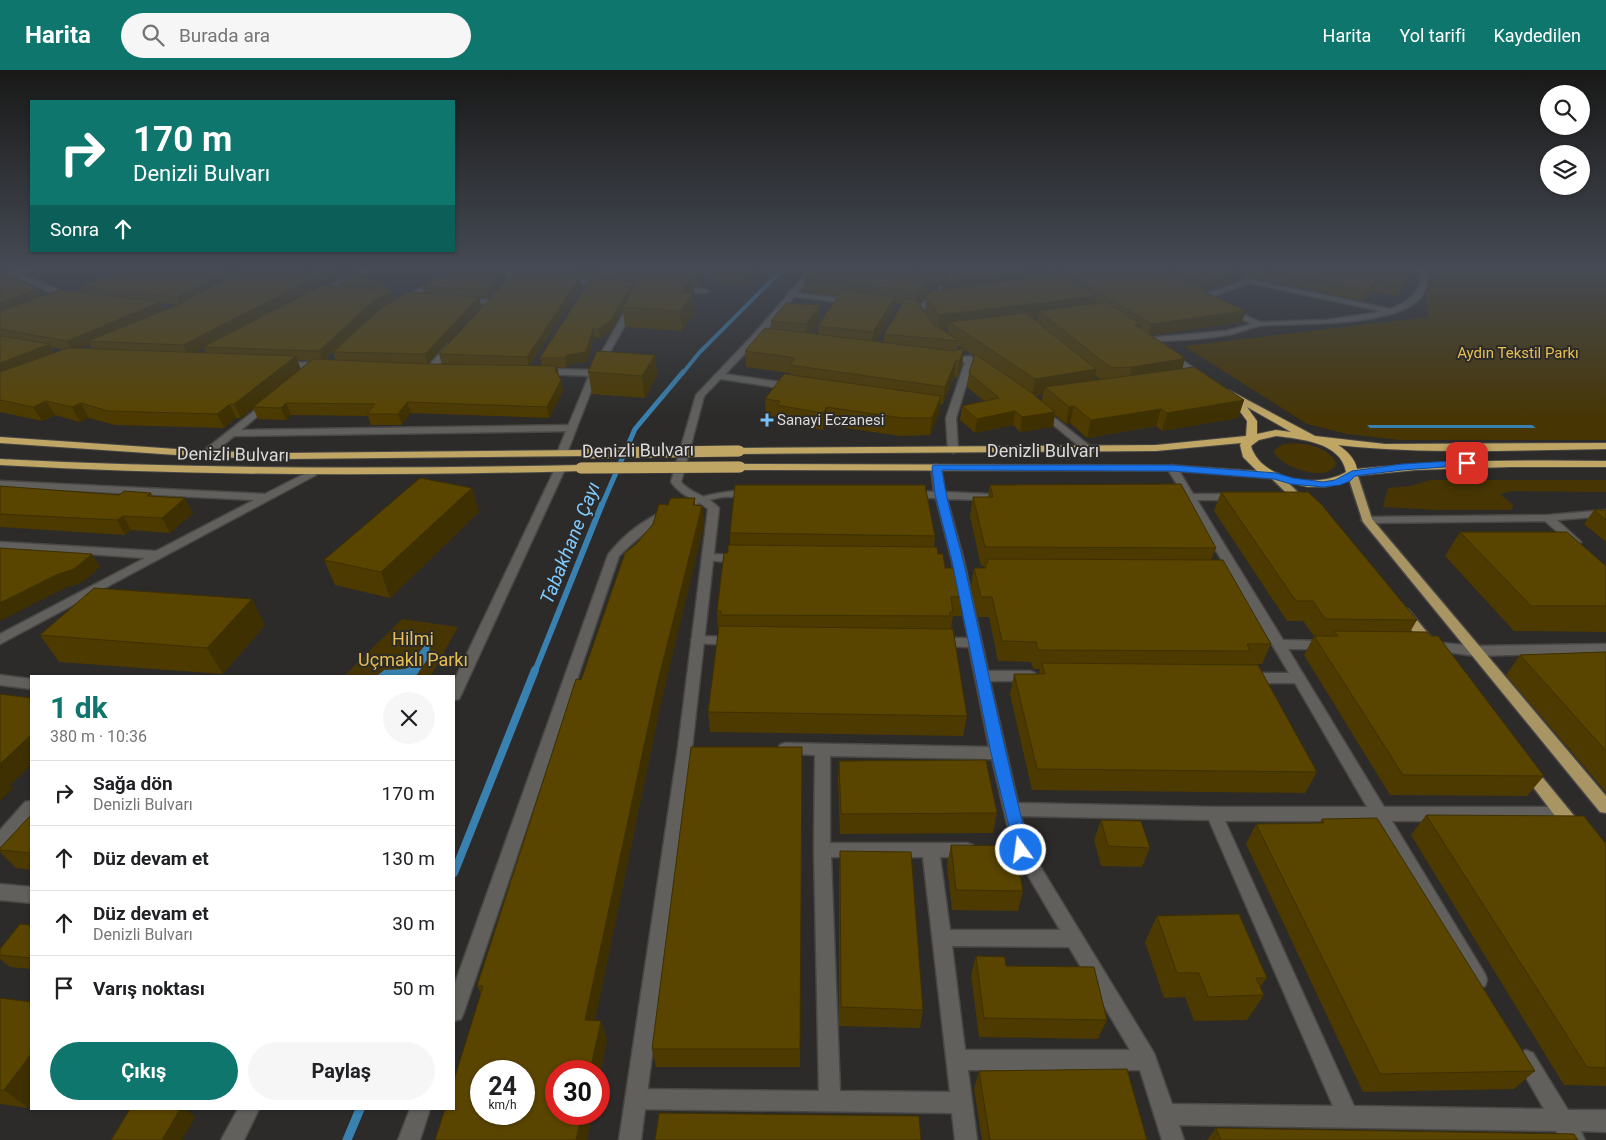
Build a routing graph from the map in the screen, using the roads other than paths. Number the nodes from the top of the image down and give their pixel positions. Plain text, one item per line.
1 (625, 318) edge
2 (774, 318) edge
3 (920, 318) edge
4 (1246, 318) edge
5 (1357, 318) edge
6 (1259, 324) junction
7 (929, 327) edge
8 (1137, 335) edge
9 (1146, 340) junction
10 (454, 343) edge
11 (956, 349) edge
12 (933, 360) edge
13 (974, 361) junction
14 (275, 364) edge
15 (331, 364) edge
16 (313, 366) junction
17 (536, 368) edge
18 (420, 369) edge
19 (430, 370) junction
20 (439, 370) edge
21 (594, 373) junction
22 (718, 376) junction
23 (298, 378) edge
24 (1184, 380) edge
25 (806, 389) edge
26 (276, 396) edge
27 (1038, 407) edge
28 (944, 409) dead end
29 (954, 410) junction
30 (571, 428) junction
31 (232, 433) junction
32 (1251, 439) junction
33 (1312, 439) junction
34 (0, 440) edge
35 (1606, 446) edge
36 (1088, 449) junction
37 (953, 450) junction
38 (562, 453) junction
39 (206, 454) junction
40 (0, 462) edge
41 (1606, 464) edge
42 (936, 467) junction
43 (560, 468) junction
44 (1172, 468) junction
45 (312, 473) junction
46 (1352, 473) junction
47 (1276, 476) junction
48 (0, 484) edge
49 (760, 492) edge
50 (902, 494) edge
51 (940, 494) junction
52 (267, 497) junction
53 (1003, 497) edge
54 (1160, 497) edge
55 (1190, 497) junction
56 (1247, 497) edge
57 (703, 499) junction
58 (1310, 510) edge
59 (1606, 513) edge
60 (1548, 518) junction
61 (1367, 520) junction
62 (0, 545) edge
63 (1584, 551) edge
64 (158, 556) junction
65 (708, 558) junction
66 (748, 559) edge
67 (1218, 574) edge
68 (1238, 574) junction
69 (1395, 601) edge
70 (0, 640) edge
71 (698, 640) junction
72 (747, 641) edge
73 (925, 642) edge
74 (975, 643) junction
75 (1279, 644) junction
76 (1336, 645) edge
77 (1412, 646) edge
78 (1431, 646) junction
79 (1606, 648) edge
80 (1475, 651) junction
81 (1443, 662) edge
82 (983, 676) junction
83 (1042, 676) edge
84 (1239, 678) edge
85 (1298, 678) junction
86 (0, 680) edge
87 (30, 684) edge
88 (455, 693) edge
89 (774, 749) edge
90 (823, 750) junction
91 (998, 753) junction
92 (1521, 761) edge
93 (1606, 807) edge
94 (30, 808) edge
95 (1011, 809) junction
96 (1214, 814) junction
97 (1563, 814) junction
98 (1378, 815) junction
99 (1582, 837) edge
100 (0, 841) edge
101 (822, 850) junction
102 (931, 850) junction
103 (985, 850) edge
104 (0, 892) edge
105 (30, 895) edge
106 (941, 938) junction
107 (1074, 939) junction
108 (1486, 993) edge
109 (455, 1009) edge
110 (1517, 1044) edge
111 (957, 1060) junction
112 (1147, 1060) junction
113 (635, 1100) junction
114 (830, 1102) junction
115 (962, 1103) junction
116 (248, 1110) edge
117 (420, 1110) edge
118 (1166, 1114) junction
119 (1348, 1117) junction
120 (1563, 1121) junction
121 (1606, 1121) edge
122 (232, 1140) edge
123 (409, 1140) edge
124 (630, 1140) edge
125 (966, 1140) edge
126 (1173, 1140) edge
127 (1574, 1140) edge

1 - 21 street
2 - 22 street
3 - 7 street
4 - 6 street
5 - 6 street
6 - 9 street
8 - 9 street
9 - 24 street
10 - 19 street
11 - 13 street
12 - 13 street
13 - 29 street
14 - 16 street
15 - 16 street
16 - 23 street
17 - 21 street
18 - 19 street
19 - 20 street
21 - 30 street
22 - 25 street
22 - 57 street
26 - 31 street
27 - 36 street
28 - 29 street
29 - 37 street
30 - 31 street
30 - 38 street
31 - 39 street
32 - 33 highway, Denizli Bulvarı
32 - 33 highway
32 - 36 highway, Denizli Bulvarı
32 - 47 highway
33 - 35 highway
33 - 46 highway
34 - 39 highway, Denizli Bulvarı
36 - 37 highway, Denizli Bulvarı
37 - 38 highway, Denizli Bulvarı, bridge
38 - 39 highway, Denizli Bulvarı
40 - 45 highway, Denizli Bulvarı
41 - 46 highway
42 - 43 highway, Denizli Bulvarı, bridge
42 - 44 highway, Denizli Bulvarı
42 - 51 street
43 - 45 highway, Denizli Bulvarı
43 - 88 street
44 - 47 highway, Denizli Bulvarı
44 - 55 street
45 - 52 street
46 - 47 highway
46 - 61 main road
47 - 58 main road
48 - 52 street
49 - 57 street
50 - 51 street
51 - 53 street
51 - 74 street
52 - 64 street
54 - 55 street
55 - 56 street
55 - 68 street
57 - 65 street
57 - 109 street
59 - 60 street
60 - 61 street
60 - 63 street
61 - 80 main road
62 - 64 street
64 - 70 street
65 - 66 street
65 - 71 street
67 - 68 street
68 - 75 street
69 - 78 main road
71 - 72 street
71 - 113 street
73 - 74 street
74 - 82 street
75 - 76 street
75 - 85 street
77 - 78 street
78 - 80 street
78 - 81 main road
79 - 80 street
80 - 93 main road
82 - 83 street
82 - 91 street
84 - 85 street
85 - 98 street
86 - 87 street
89 - 90 street
90 - 91 street
90 - 101 street
91 - 95 street
92 - 97 main road
94 - 100 street
95 - 96 street
95 - 107 street
96 - 98 street
96 - 119 street
97 - 98 street
97 - 99 main road
98 - 108 street
101 - 102 street
101 - 114 street
102 - 103 street
102 - 106 street
104 - 105 street
106 - 107 street
106 - 111 street
107 - 112 street
110 - 120 street
111 - 112 street
111 - 115 street
112 - 118 street
113 - 114 street
113 - 124 street
114 - 115 street
115 - 125 street
116 - 122 street
117 - 123 street
118 - 119 street
118 - 126 street
119 - 120 street
120 - 121 street
120 - 127 street

